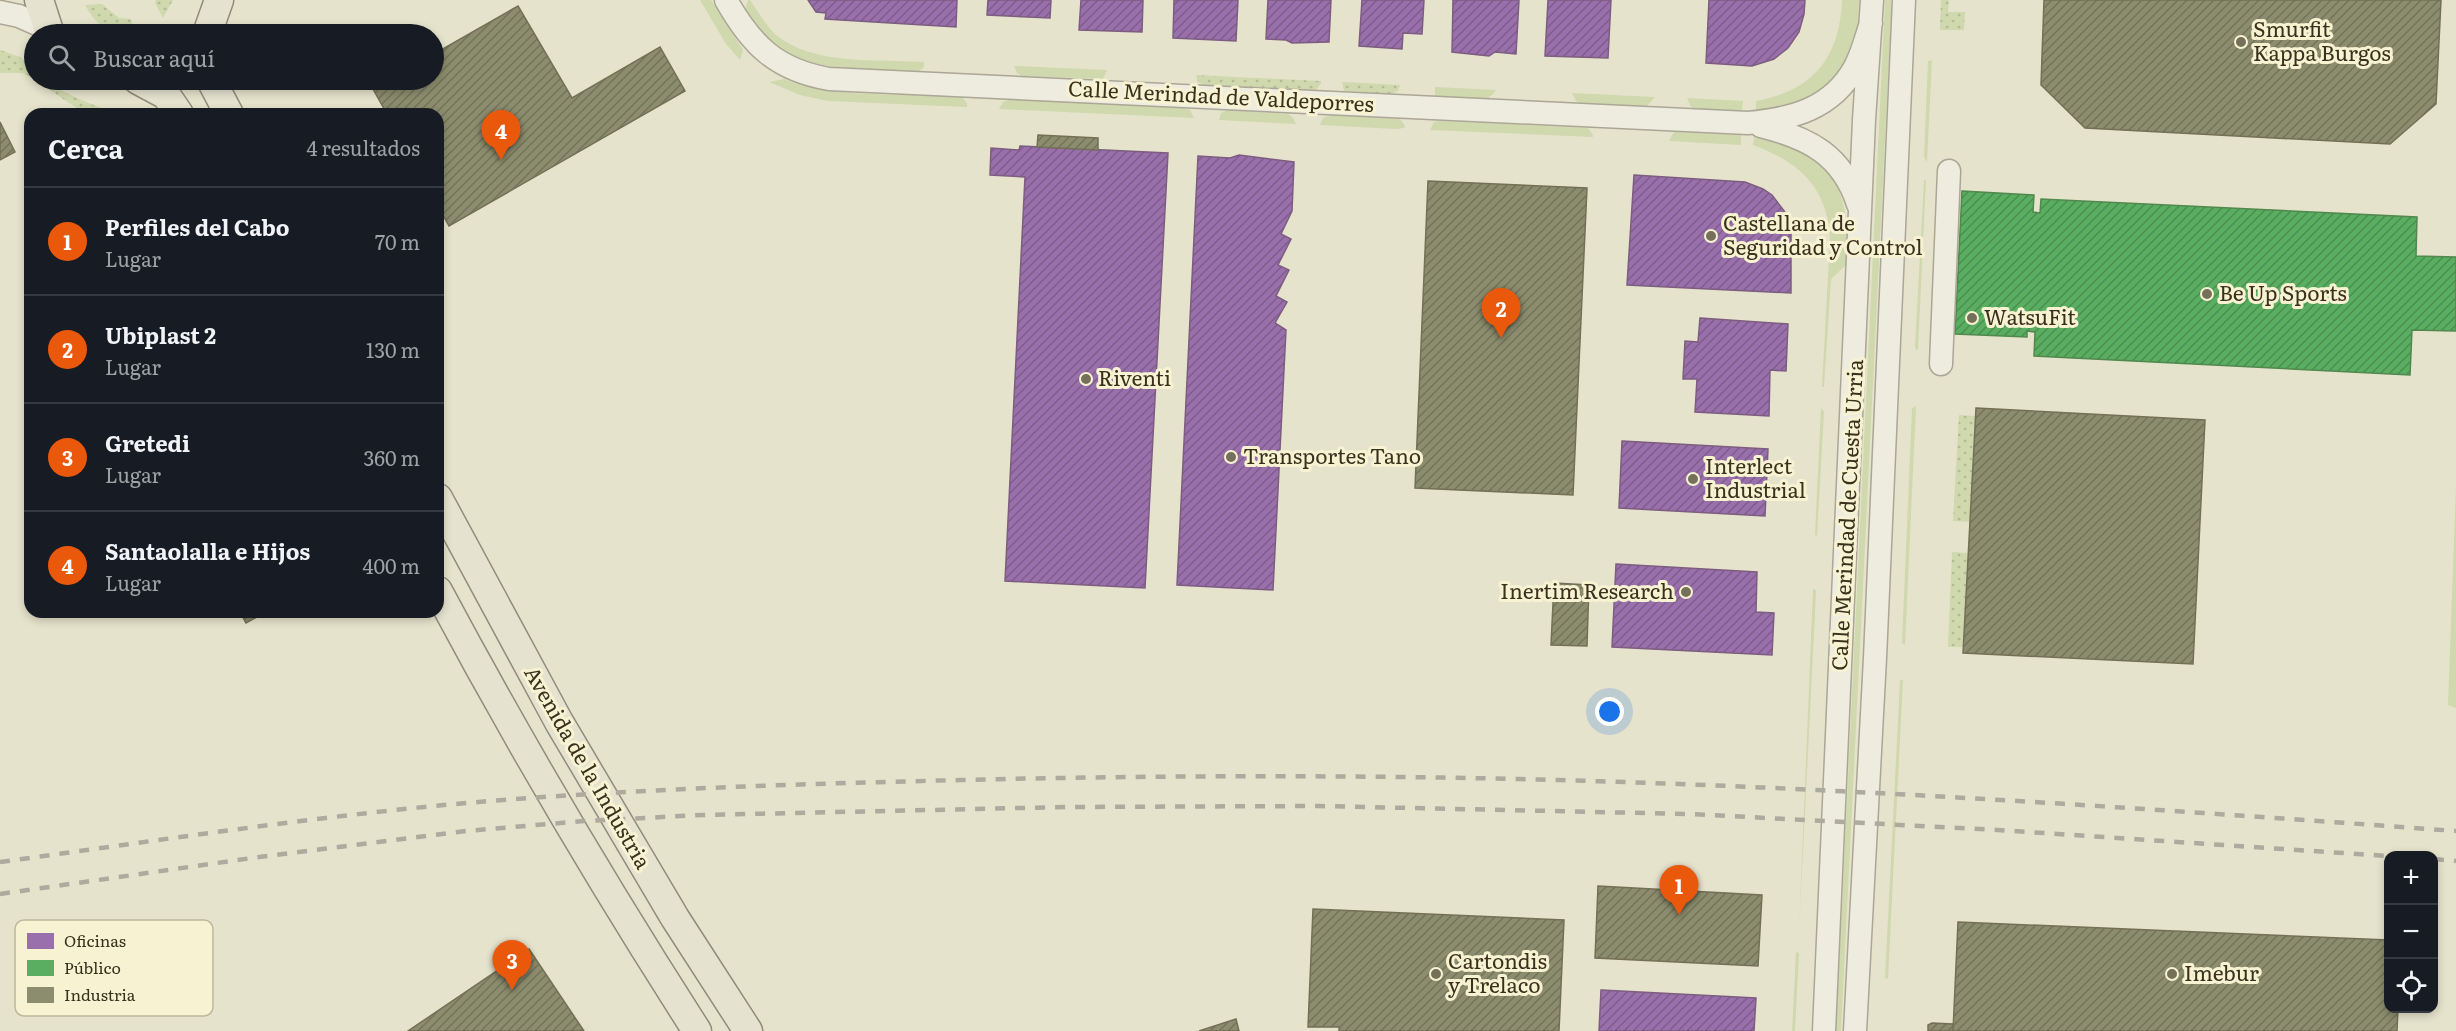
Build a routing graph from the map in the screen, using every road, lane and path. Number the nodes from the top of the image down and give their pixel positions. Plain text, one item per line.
1 (39, 0) edge
2 (726, 0) edge
3 (1872, 0) edge
4 (1904, 0) edge
5 (0, 12) edge
6 (1870, 23) junction
7 (34, 24) edge
8 (46, 24) edge
9 (157, 90) edge
10 (216, 90) edge
11 (175, 108) edge
12 (226, 108) edge
13 (1748, 123) junction
14 (1949, 171) dead end
15 (1861, 214) junction
16 (1941, 364) dead end
17 (444, 509) edge
18 (444, 602) edge
19 (697, 1031) edge
20 (748, 1031) edge
21 (1824, 1031) edge
22 (1856, 1031) edge

1 - 8 main road
2 - 13 street, Calle Merindad de Valdeporres
3 - 6 street, Calle Merindad de Cuesta Urria
4 - 22 street, Calle Merindad de Cuesta Urria
5 - 7 street
6 - 13 street, Calle Merindad de Valdeporres
6 - 15 street, Calle Merindad de Cuesta Urria
9 - 11 main road
10 - 12 main road
13 - 15 street, Calle Merindad de Valdeporres
14 - 16 street
15 - 21 street, Calle Merindad de Cuesta Urria
17 - 20 main road, Avenida de la Industria
18 - 19 main road, Avenida de la Industria

